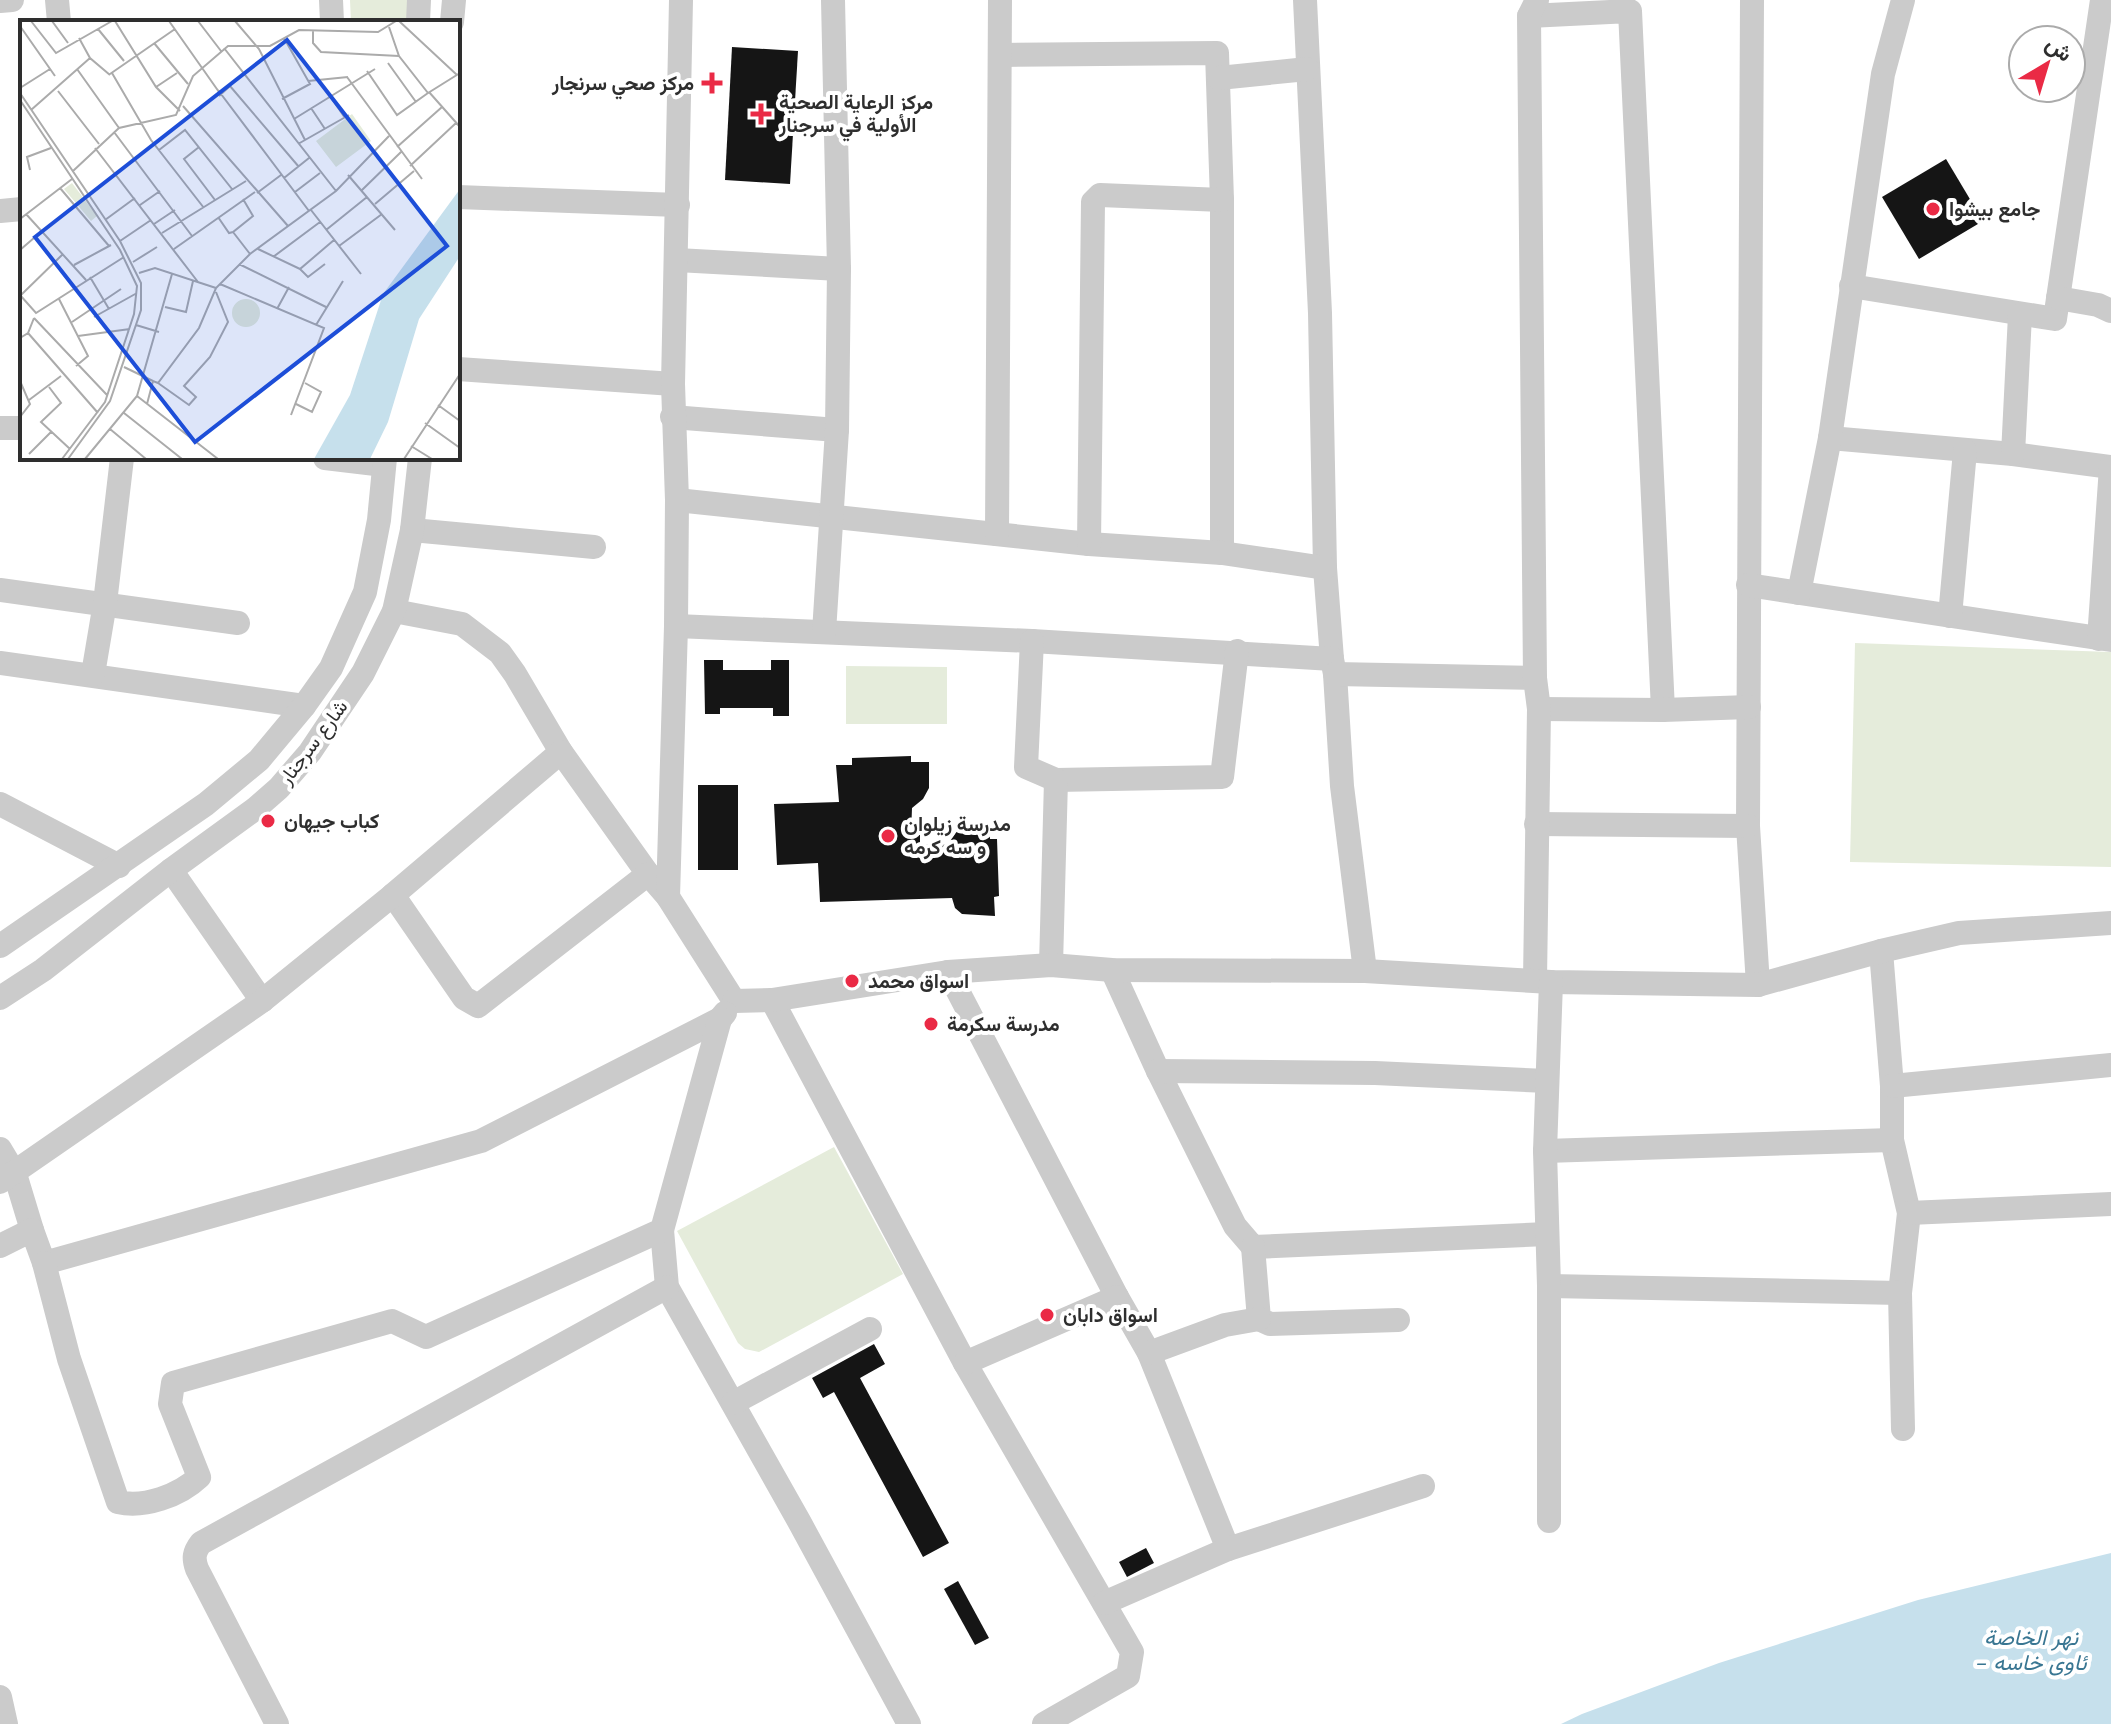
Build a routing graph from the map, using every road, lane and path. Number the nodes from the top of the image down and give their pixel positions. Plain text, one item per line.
1 (12, 0) edge
2 (57, 0) edge
3 (331, 0) edge
4 (419, 0) edge
5 (454, 0) edge
6 (681, 0) edge
7 (821, 0) edge
8 (833, 0) edge
9 (1000, 0) edge
10 (1305, 0) edge
11 (1752, 0) edge
12 (1903, 0) edge
13 (2102, 0) edge
14 (0, 1) edge
15 (1541, 8) edge
16 (59, 20) edge
17 (332, 20) edge
18 (418, 20) edge
19 (452, 20) edge
20 (1001, 55) junction
21 (1307, 69) junction
22 (1219, 78) junction
23 (460, 197) edge
24 (1222, 200) junction
25 (678, 205) junction
26 (20, 209) edge
27 (0, 211) edge
28 (677, 260) junction
29 (839, 269) junction
30 (1851, 286) junction
31 (2058, 298) junction
32 (2111, 311) edge
33 (2020, 315) junction
34 (460, 369) edge
35 (673, 384) junction
36 (672, 417) junction
37 (837, 430) junction
38 (1830, 438) junction
39 (1965, 451) junction
40 (2013, 454) junction
41 (122, 460) edge
42 (420, 460) edge
43 (384, 461) edge
44 (2111, 467) edge
45 (677, 500) junction
46 (834, 518) junction
47 (412, 530) junction
48 (997, 534) junction
49 (1089, 544) junction
50 (594, 547) dead end
51 (1222, 553) junction
52 (1325, 568) junction
53 (1748, 585) junction
54 (0, 590) edge
55 (1799, 593) junction
56 (105, 603) junction
57 (394, 611) junction
58 (1950, 616) junction
59 (238, 623) dead end
60 (676, 626) junction
61 (824, 632) junction
62 (2105, 639) edge
63 (1032, 641) junction
64 (1237, 651) junction
65 (0, 663) edge
66 (1334, 667) junction
67 (93, 674) junction
68 (1535, 678) junction
69 (304, 706) junction
70 (1749, 707) junction
71 (1539, 709) junction
72 (1663, 710) junction
73 (561, 752) junction
74 (1056, 780) junction
75 (0, 804) edge
76 (1536, 824) junction
77 (1748, 826) junction
78 (119, 866) junction
79 (171, 870) junction
80 (648, 874) junction
81 (393, 895) junction
82 (668, 897) junction
83 (2111, 923) edge
84 (0, 946) edge
85 (1881, 951) junction
86 (1051, 965) junction
87 (1112, 970) junction
88 (1365, 971) junction
89 (948, 972) junction
90 (1543, 981) junction
91 (1758, 985) junction
92 (0, 998) edge
93 (772, 1000) junction
94 (262, 1001) junction
95 (727, 1010) junction
96 (2111, 1065) edge
97 (1158, 1071) junction
98 (1547, 1081) junction
99 (1892, 1086) junction
100 (1892, 1140) junction
101 (0, 1149) edge
102 (1545, 1151) junction
103 (7, 1178) edge
104 (2111, 1204) edge
105 (1909, 1213) junction
106 (32, 1230) junction
107 (662, 1230) junction
108 (1547, 1234) junction
109 (0, 1246) edge
110 (1253, 1247) junction
111 (44, 1263) junction
112 (1549, 1286) junction
113 (667, 1287) junction
114 (1900, 1293) junction
115 (1117, 1297) junction
116 (1259, 1319) junction
117 (1398, 1320) dead end
118 (870, 1329) dead end
119 (1149, 1353) junction
120 (965, 1363) junction
121 (733, 1403) junction
122 (1903, 1429) dead end
123 (1423, 1486) dead end
124 (1549, 1521) dead end
125 (1228, 1549) junction
126 (1104, 1603) junction
127 (0, 1697) edge
128 (6, 1724) edge
129 (277, 1724) edge
130 (909, 1724) edge
131 (1044, 1724) edge

1 - 14 street
2 - 16 street
3 - 17 street
4 - 18 street
5 - 19 street
6 - 25 street
7 - 8 street
8 - 29 street
9 - 20 street
10 - 21 street
11 - 53 street
12 - 30 street
13 - 31 street
15 - 68 street
15 - 72 street
20 - 22 street
20 - 48 street
21 - 22 street
21 - 52 street
22 - 24 street
23 - 25 street
24 - 49 street
24 - 51 street
25 - 28 street
26 - 27 street
28 - 29 street
28 - 35 street
29 - 37 street
30 - 33 street
30 - 38 street
31 - 32 street
31 - 33 street
33 - 40 street
34 - 35 street
35 - 36 street
36 - 37 street
36 - 45 street
37 - 46 street
38 - 39 street
38 - 55 street
39 - 40 street
39 - 58 street
40 - 44 street
41 - 56 street
42 - 47 street, شارع سرجنار
43 - 69 street, شارع سرجنار
44 - 62 street
45 - 46 street
45 - 60 street
46 - 48 street
46 - 61 street
47 - 50 street
47 - 57 street, شارع سرجنار
48 - 49 street
49 - 51 street
51 - 52 street
52 - 66 street
53 - 55 street
53 - 70 street
54 - 56 street
55 - 58 street
56 - 59 street
56 - 67 street
57 - 73 street
57 - 79 street, شارع سرجنار
58 - 62 street
60 - 61 street
60 - 82 street
61 - 63 street
63 - 64 street
63 - 74 street
64 - 66 street
64 - 74 street
65 - 67 street
66 - 68 street
66 - 88 street
67 - 69 street
68 - 71 street
69 - 78 street, شارع سرجنار
70 - 72 street
70 - 77 street
71 - 72 street
71 - 76 street
73 - 80 street
73 - 81 street
74 - 86 street
75 - 78 street
76 - 77 street
76 - 90 street
77 - 91 street
78 - 84 street, شارع سرجنار
79 - 92 street, شارع سرجنار
79 - 94 street
80 - 81 street
80 - 82 street
81 - 94 street
82 - 95 street
83 - 85 street
85 - 91 street
85 - 99 street
86 - 87 street
86 - 89 street
87 - 88 street
87 - 97 street
88 - 90 street
89 - 93 street
89 - 115 street
90 - 91 street
90 - 98 street
93 - 95 street
93 - 120 street
94 - 103 street
95 - 107 street
95 - 111 street
96 - 99 street
97 - 98 street
97 - 110 street
98 - 102 street
99 - 100 street
100 - 102 street
100 - 105 street
101 - 103 street
102 - 108 street
103 - 106 street
104 - 105 street
105 - 114 street
106 - 109 street
106 - 111 street
107 - 111 street
107 - 113 street
108 - 110 street
108 - 112 street
110 - 116 street
112 - 114 street
112 - 124 street
113 - 121 street
113 - 129 street
114 - 122 street
115 - 119 street
115 - 120 street
116 - 117 street
116 - 119 street
118 - 121 street
119 - 125 street
120 - 126 street
121 - 130 street
123 - 125 street
125 - 126 street
126 - 131 street
127 - 128 street

